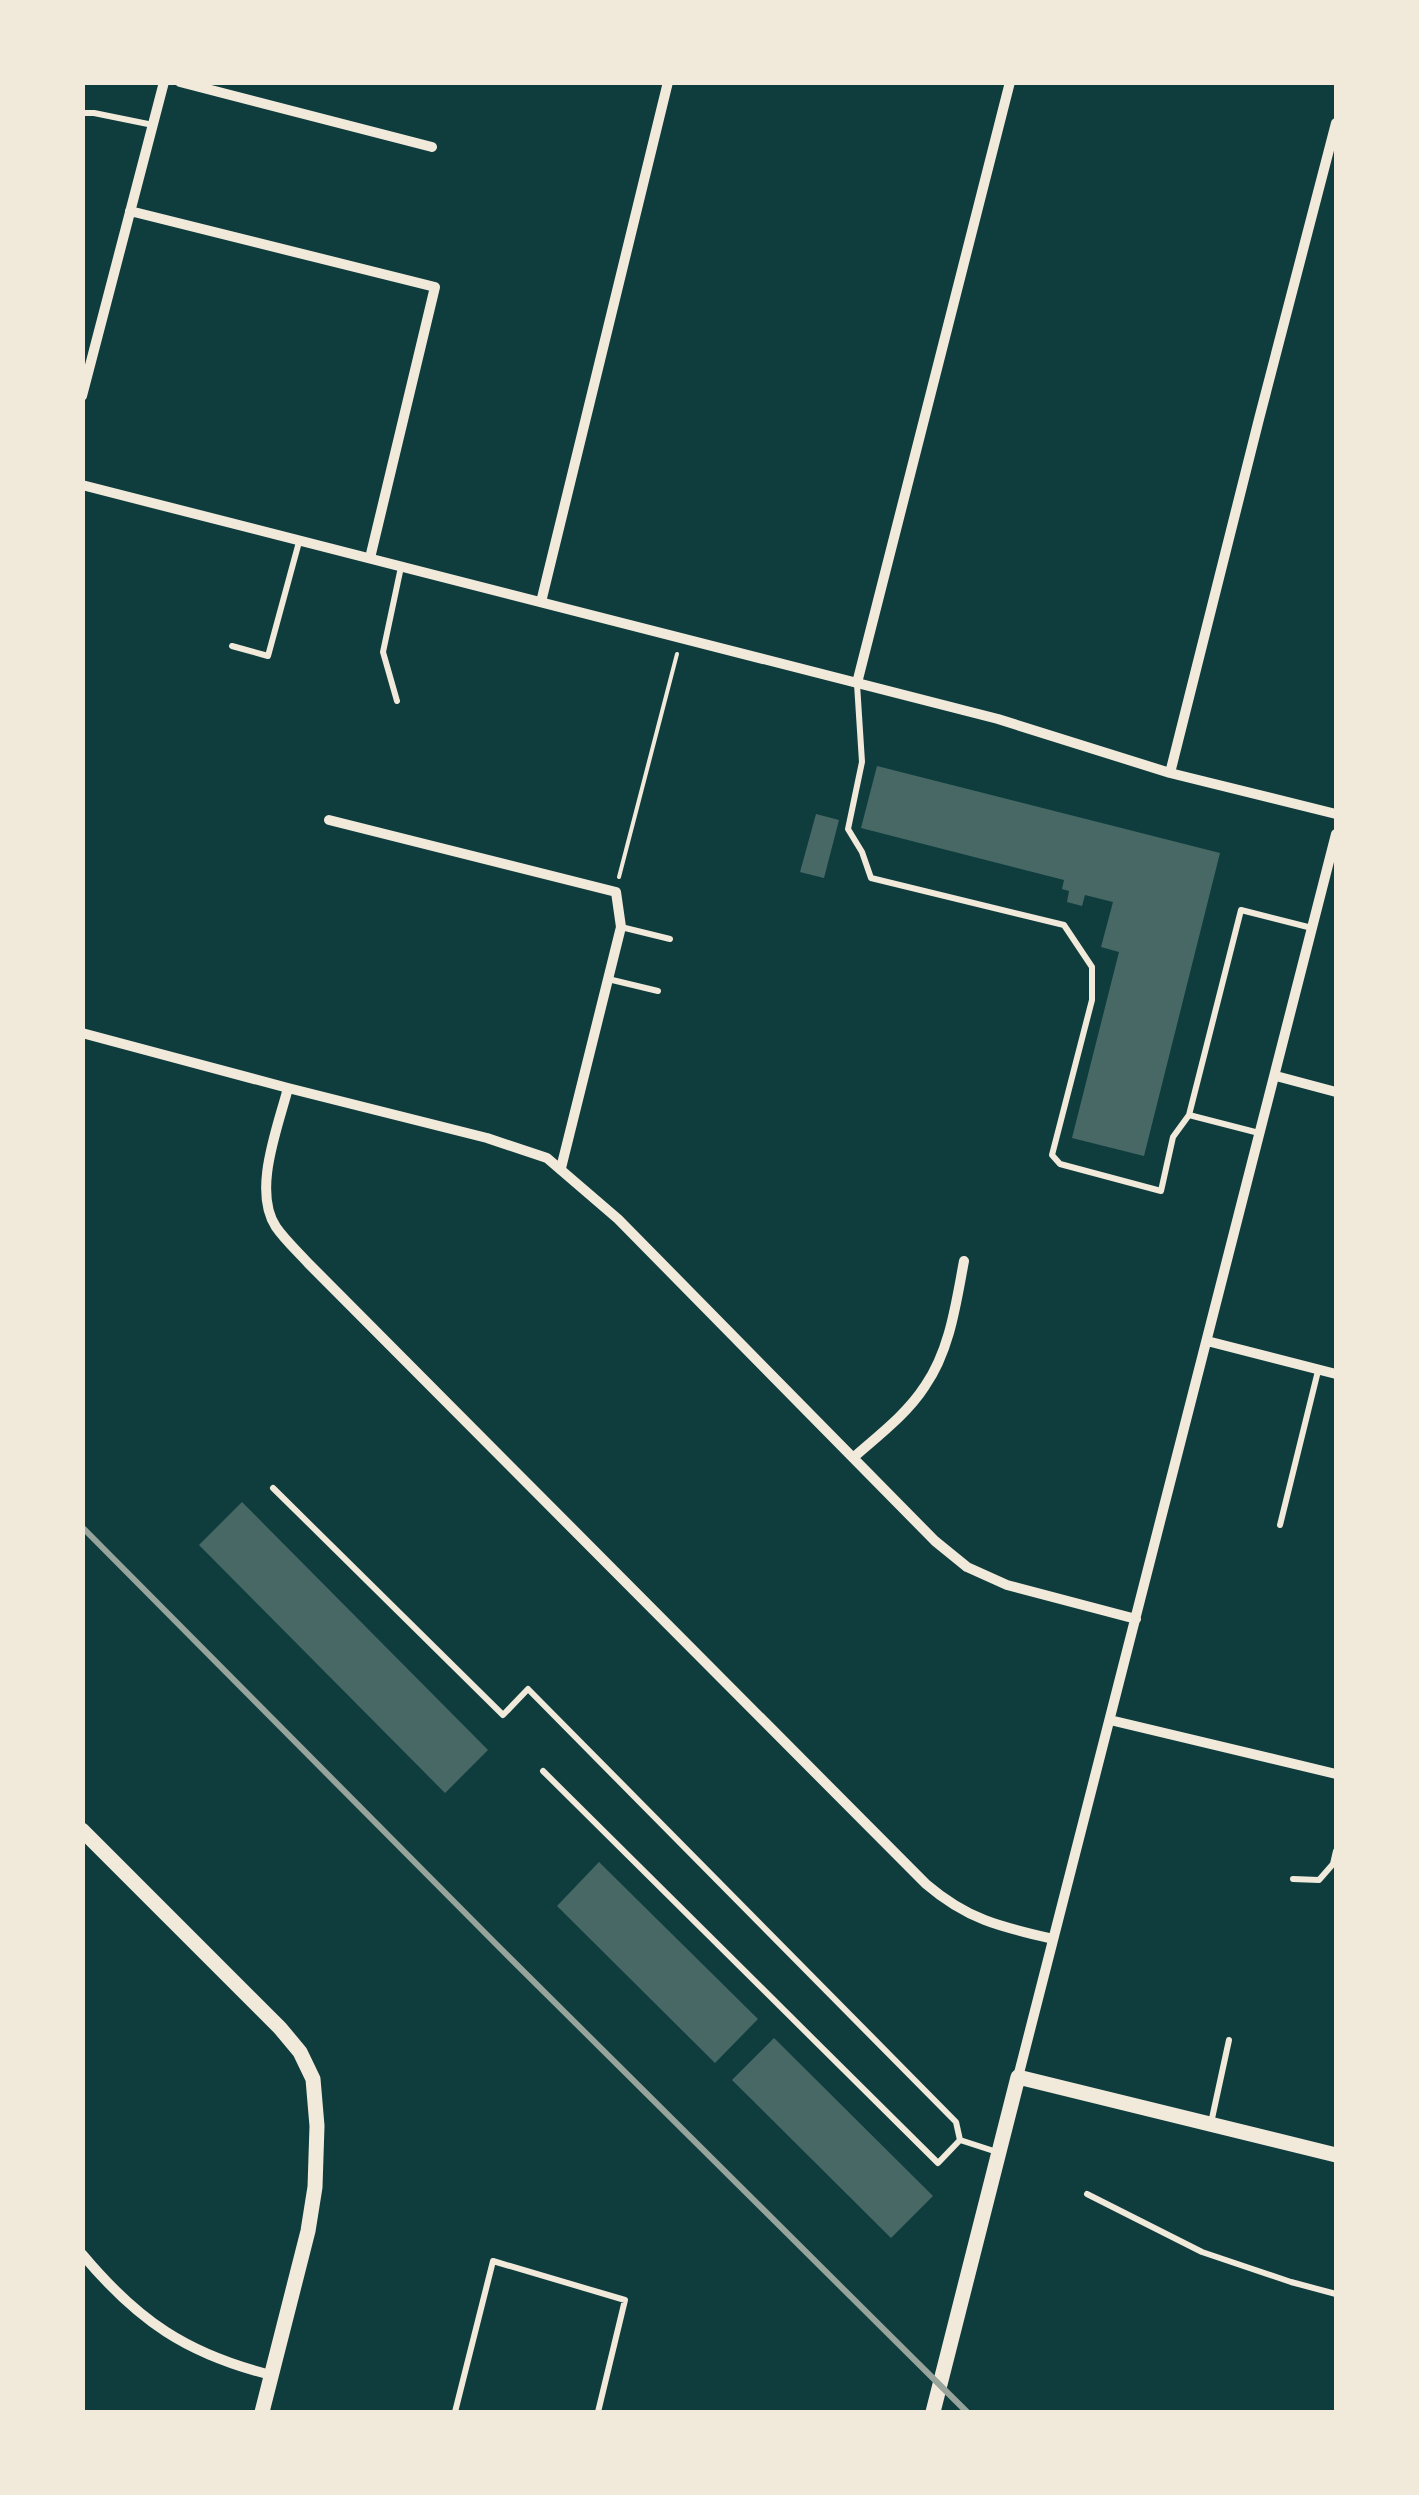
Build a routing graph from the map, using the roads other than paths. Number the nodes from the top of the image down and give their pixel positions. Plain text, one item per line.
1 (164, 82) edge
2 (180, 82) edge
3 (668, 82) edge
4 (1010, 82) edge
5 (82, 113) edge
6 (1336, 122) edge
7 (153, 126) junction
8 (432, 147) dead end
9 (130, 211) junction
10 (82, 396) edge
11 (82, 485) edge
12 (300, 540) junction
13 (370, 558) junction
14 (401, 566) junction
15 (541, 602) junction
16 (232, 646) dead end
17 (857, 683) junction
18 (398, 701) dead end
19 (1170, 773) junction
20 (1336, 814) edge
21 (329, 820) dead end
22 (1336, 834) edge
23 (621, 927) junction
24 (1314, 928) junction
25 (670, 938) dead end
26 (608, 979) junction
27 (658, 991) dead end
28 (82, 1033) edge
29 (1276, 1076) junction
30 (288, 1088) junction
31 (1336, 1092) edge
32 (1189, 1116) junction
33 (1260, 1134) junction
34 (562, 1168) junction
35 (964, 1261) dead end
36 (1207, 1341) junction
37 (1318, 1369) junction
38 (1336, 1374) edge
39 (854, 1458) junction
40 (274, 1488) dead end
41 (1280, 1525) dead end
42 (1136, 1620) junction
43 (1110, 1720) junction
44 (543, 1771) dead end
45 (1336, 1774) edge
46 (82, 1830) edge
47 (1336, 1851) edge
48 (1294, 1879) dead end
49 (1053, 1939) junction
50 (1229, 2040) dead end
51 (1018, 2077) junction
52 (1210, 2124) junction
53 (960, 2140) junction
54 (998, 2153) junction
55 (1336, 2154) edge
56 (1087, 2194) dead end
57 (82, 2254) edge
58 (1336, 2294) edge
59 (272, 2375) junction
60 (262, 2412) edge
61 (455, 2412) edge
62 (598, 2412) edge
63 (933, 2412) edge

1 - 7 street
2 - 8 street
3 - 15 street
4 - 17 street
5 - 7 lane
6 - 19 street
7 - 9 street
9 - 10 street
9 - 13 street
11 - 12 street
12 - 13 street
12 - 16 lane
13 - 14 street
14 - 15 street
14 - 18 lane
15 - 17 street
17 - 19 street
17 - 32 lane
19 - 20 street
21 - 23 street
22 - 24 street
23 - 25 lane
23 - 26 street
24 - 29 street
24 - 32 lane
26 - 27 lane
26 - 34 street
28 - 30 street
29 - 31 street
29 - 33 street
30 - 34 street
30 - 49 street
32 - 33 lane
33 - 36 street
34 - 39 street
35 - 39 street
36 - 37 street
36 - 42 street
37 - 38 street
37 - 41 lane
39 - 42 street
40 - 53 lane
42 - 43 street
43 - 45 street
43 - 49 street
44 - 53 lane
46 - 59 street
47 - 48 lane
49 - 51 street
50 - 52 lane
51 - 52 street
51 - 54 street
52 - 55 street
53 - 54 lane
54 - 63 street
56 - 58 lane
57 - 59 street
59 - 60 street
61 - 62 lane

